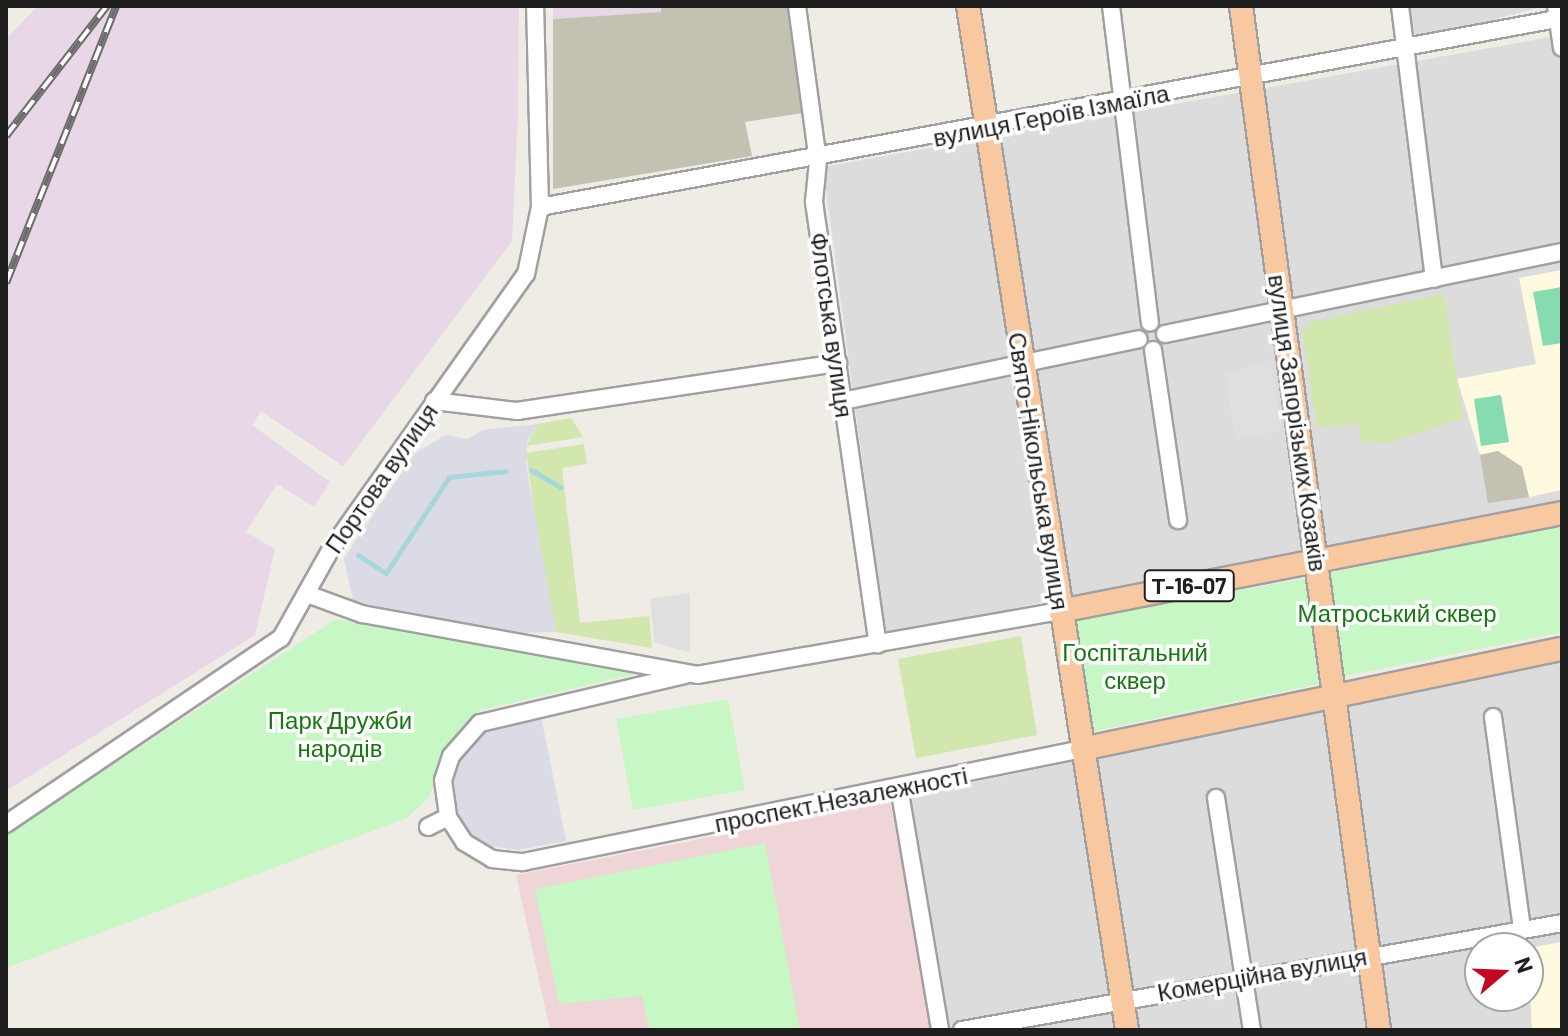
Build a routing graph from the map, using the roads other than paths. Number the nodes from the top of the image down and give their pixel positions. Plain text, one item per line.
1 (535, 6) edge
2 (797, 6) edge
3 (968, 6) edge
4 (1111, 6) edge
5 (1241, 6) edge
6 (1400, 6) edge
7 (1559, 15) edge
8 (1406, 48) junction
9 (1562, 48) edge
10 (1250, 78) junction
11 (1122, 102) junction
12 (986, 127) junction
13 (818, 161) junction
14 (540, 207) junction
15 (1562, 252) edge
16 (1434, 279) junction
17 (1281, 310) junction
18 (1150, 323) junction
19 (1165, 334) junction
20 (1139, 339) junction
21 (1153, 350) junction
22 (838, 363) junction
23 (1023, 363) junction
24 (434, 401) junction
25 (843, 401) junction
26 (1562, 513) edge
27 (1178, 520) dead end
28 (1318, 562) junction
29 (307, 594) junction
30 (1060, 611) junction
31 (878, 644) junction
32 (1562, 649) edge
33 (685, 675) junction
34 (1335, 696) junction
35 (1493, 717) dead end
36 (1082, 749) junction
37 (899, 787) junction
38 (1216, 798) dead end
39 (448, 817) junction
40 (6, 824) edge
41 (428, 827) dead end
42 (1562, 923) edge
43 (1522, 929) junction
44 (1369, 956) junction
45 (1245, 978) junction
46 (1122, 999) junction
47 (940, 1030) edge
48 (962, 1030) edge
49 (1127, 1030) edge
50 (1252, 1030) edge
51 (1379, 1030) edge

1 - 14 street, Портова вулиця
2 - 13 street, Флотська вулиця
3 - 12 main road, Свято-Нікольська вулиця
4 - 11 street
5 - 10 main road, вулиця Запорізьких Козаків
6 - 8 street
7 - 8 street, вулиця Героїв Ізмаїла
7 - 9 street
8 - 10 street, вулиця Героїв Ізмаїла
8 - 16 street
10 - 11 street, вулиця Героїв Ізмаїла
10 - 17 main road, вулиця Запорізьких Козаків
11 - 12 street, вулиця Героїв Ізмаїла
11 - 18 street
12 - 13 street, вулиця Героїв Ізмаїла
12 - 23 main road, Свято-Нікольська вулиця
13 - 14 street, вулиця Героїв Ізмаїла
13 - 22 street, Флотська вулиця
14 - 24 street, Портова вулиця
15 - 16 street
16 - 17 street
17 - 19 street
17 - 28 main road, вулиця Запорізьких Козаків
18 - 19 street
18 - 20 street
19 - 21 street
20 - 21 street
20 - 23 street
21 - 27 street
22 - 24 street
22 - 25 street, Флотська вулиця
23 - 25 street
23 - 30 main road, Свято-Нікольська вулиця
24 - 29 street, Портова вулиця
25 - 31 street, Флотська вулиця
26 - 28 main road
28 - 30 main road, Т-16-07
28 - 34 main road, вулиця Запорізьких Козаків
29 - 33 street
29 - 40 street, Портова вулиця
30 - 31 street
30 - 36 main road, Свято-Нікольська вулиця
31 - 33 street
32 - 34 main road, проспект Незалежності
33 - 39 street
34 - 36 main road, проспект Незалежності
34 - 44 main road, вулиця Запорізьких Козаків
35 - 43 street
36 - 37 street, проспект Незалежності
36 - 46 main road, Свято-Нікольська вулиця
37 - 39 street, проспект Незалежності
37 - 47 street
38 - 45 street
39 - 41 street
42 - 43 street, Комерційна вулиця
43 - 44 street, Комерційна вулиця
44 - 45 street, Комерційна вулиця
44 - 51 main road, вулиця Запорізьких Козаків
45 - 46 street, Комерційна вулиця
45 - 50 street
46 - 48 street, Комерційна вулиця
46 - 49 main road, Свято-Нікольська вулиця

